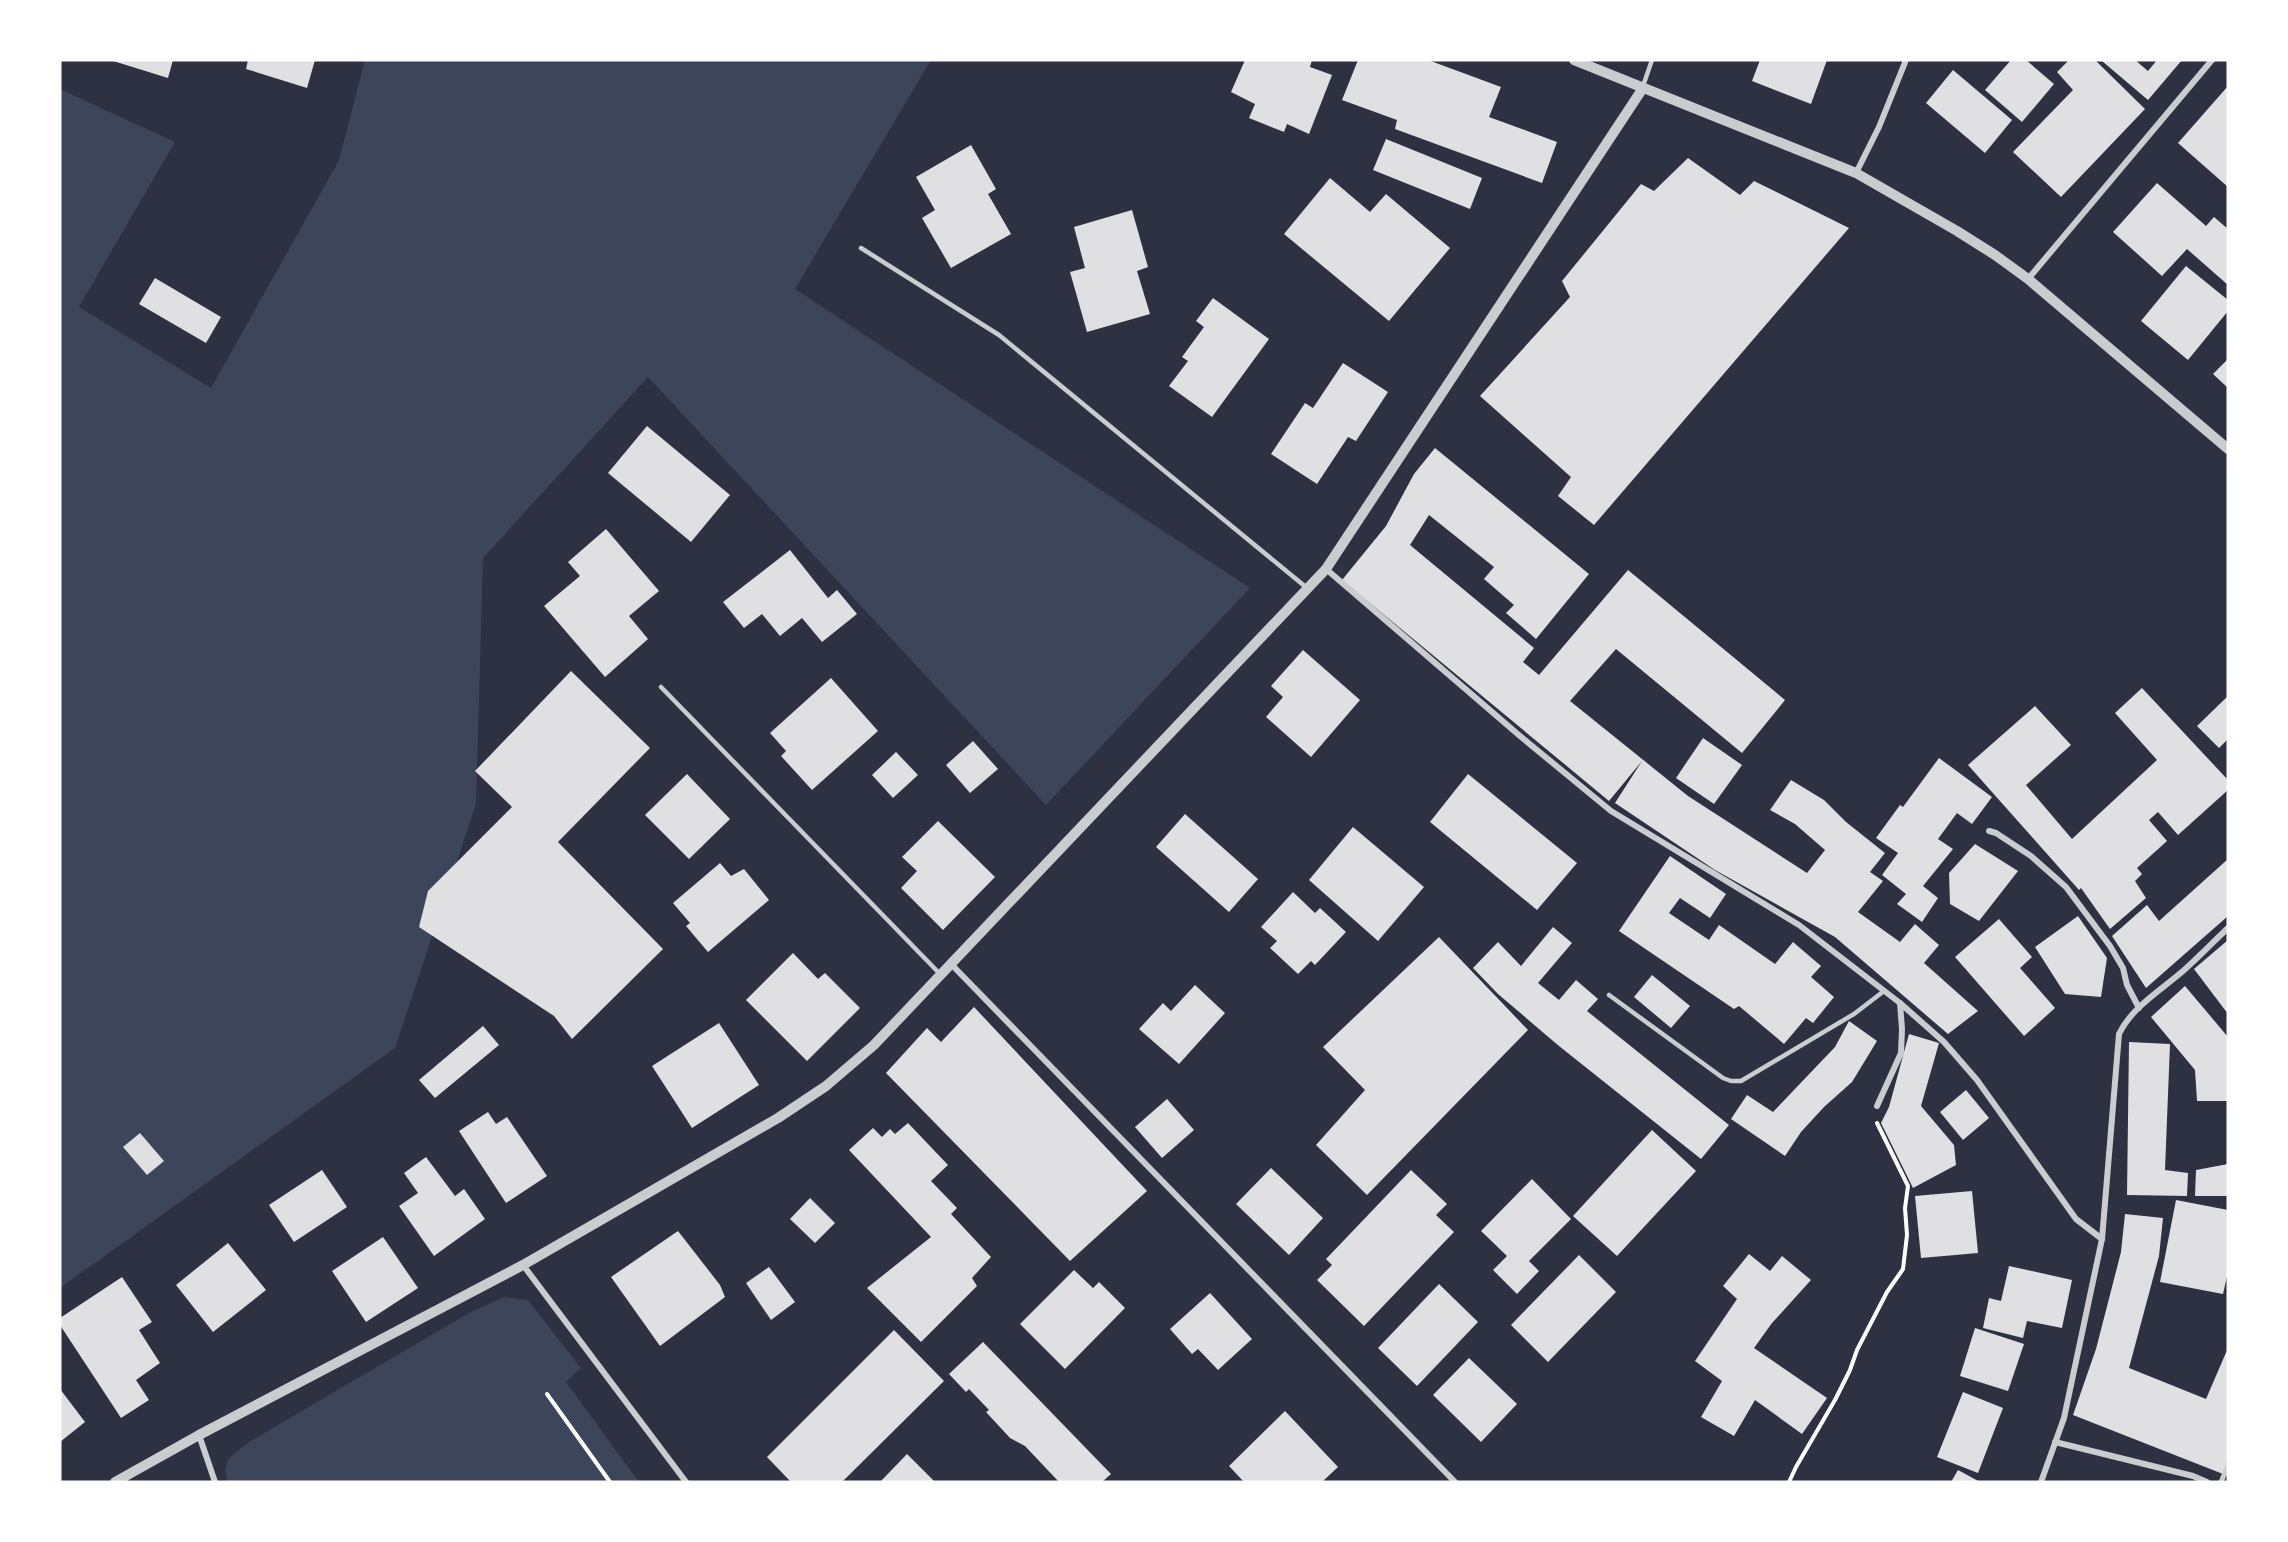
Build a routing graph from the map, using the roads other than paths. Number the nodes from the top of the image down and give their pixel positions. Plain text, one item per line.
1 (1574, 60) edge
2 (1652, 60) edge
3 (1905, 60) edge
4 (2211, 60) edge
5 (1643, 88) junction
6 (1856, 173) junction
7 (861, 248) dead end
8 (2028, 279) junction
9 (2228, 449) edge
10 (1326, 569) junction
11 (1309, 590) junction
12 (661, 687) dead end
13 (1989, 831) dead end
14 (2228, 928) edge
15 (952, 965) junction
16 (941, 976) junction
17 (1884, 991) junction
18 (1609, 995) dead end
19 (1900, 1003) junction
20 (2139, 1008) junction
21 (1877, 1106) road end
22 (2102, 1239) junction
23 (523, 1265) junction
24 (199, 1435) junction
25 (2055, 1442) junction
26 (2228, 1466) edge
27 (115, 1482) edge
28 (215, 1482) edge
29 (686, 1482) edge
30 (1455, 1482) edge
31 (2041, 1482) edge
32 (2207, 1482) edge
33 (2221, 1482) edge

1 - 5 street
2 - 5 lane
3 - 6 street
4 - 8 street
5 - 6 street
5 - 10 street
6 - 8 street
7 - 11 lane
8 - 9 street
10 - 11 street
10 - 17 street
11 - 15 street
12 - 16 lane
13 - 20 street
14 - 20 street
15 - 16 street
15 - 30 street
16 - 23 street
17 - 18 lane
17 - 19 street
19 - 21 street
19 - 22 street
20 - 22 street
22 - 25 street
23 - 24 street
23 - 29 street
24 - 27 street
24 - 28 street
25 - 31 street
25 - 32 street
26 - 33 street

